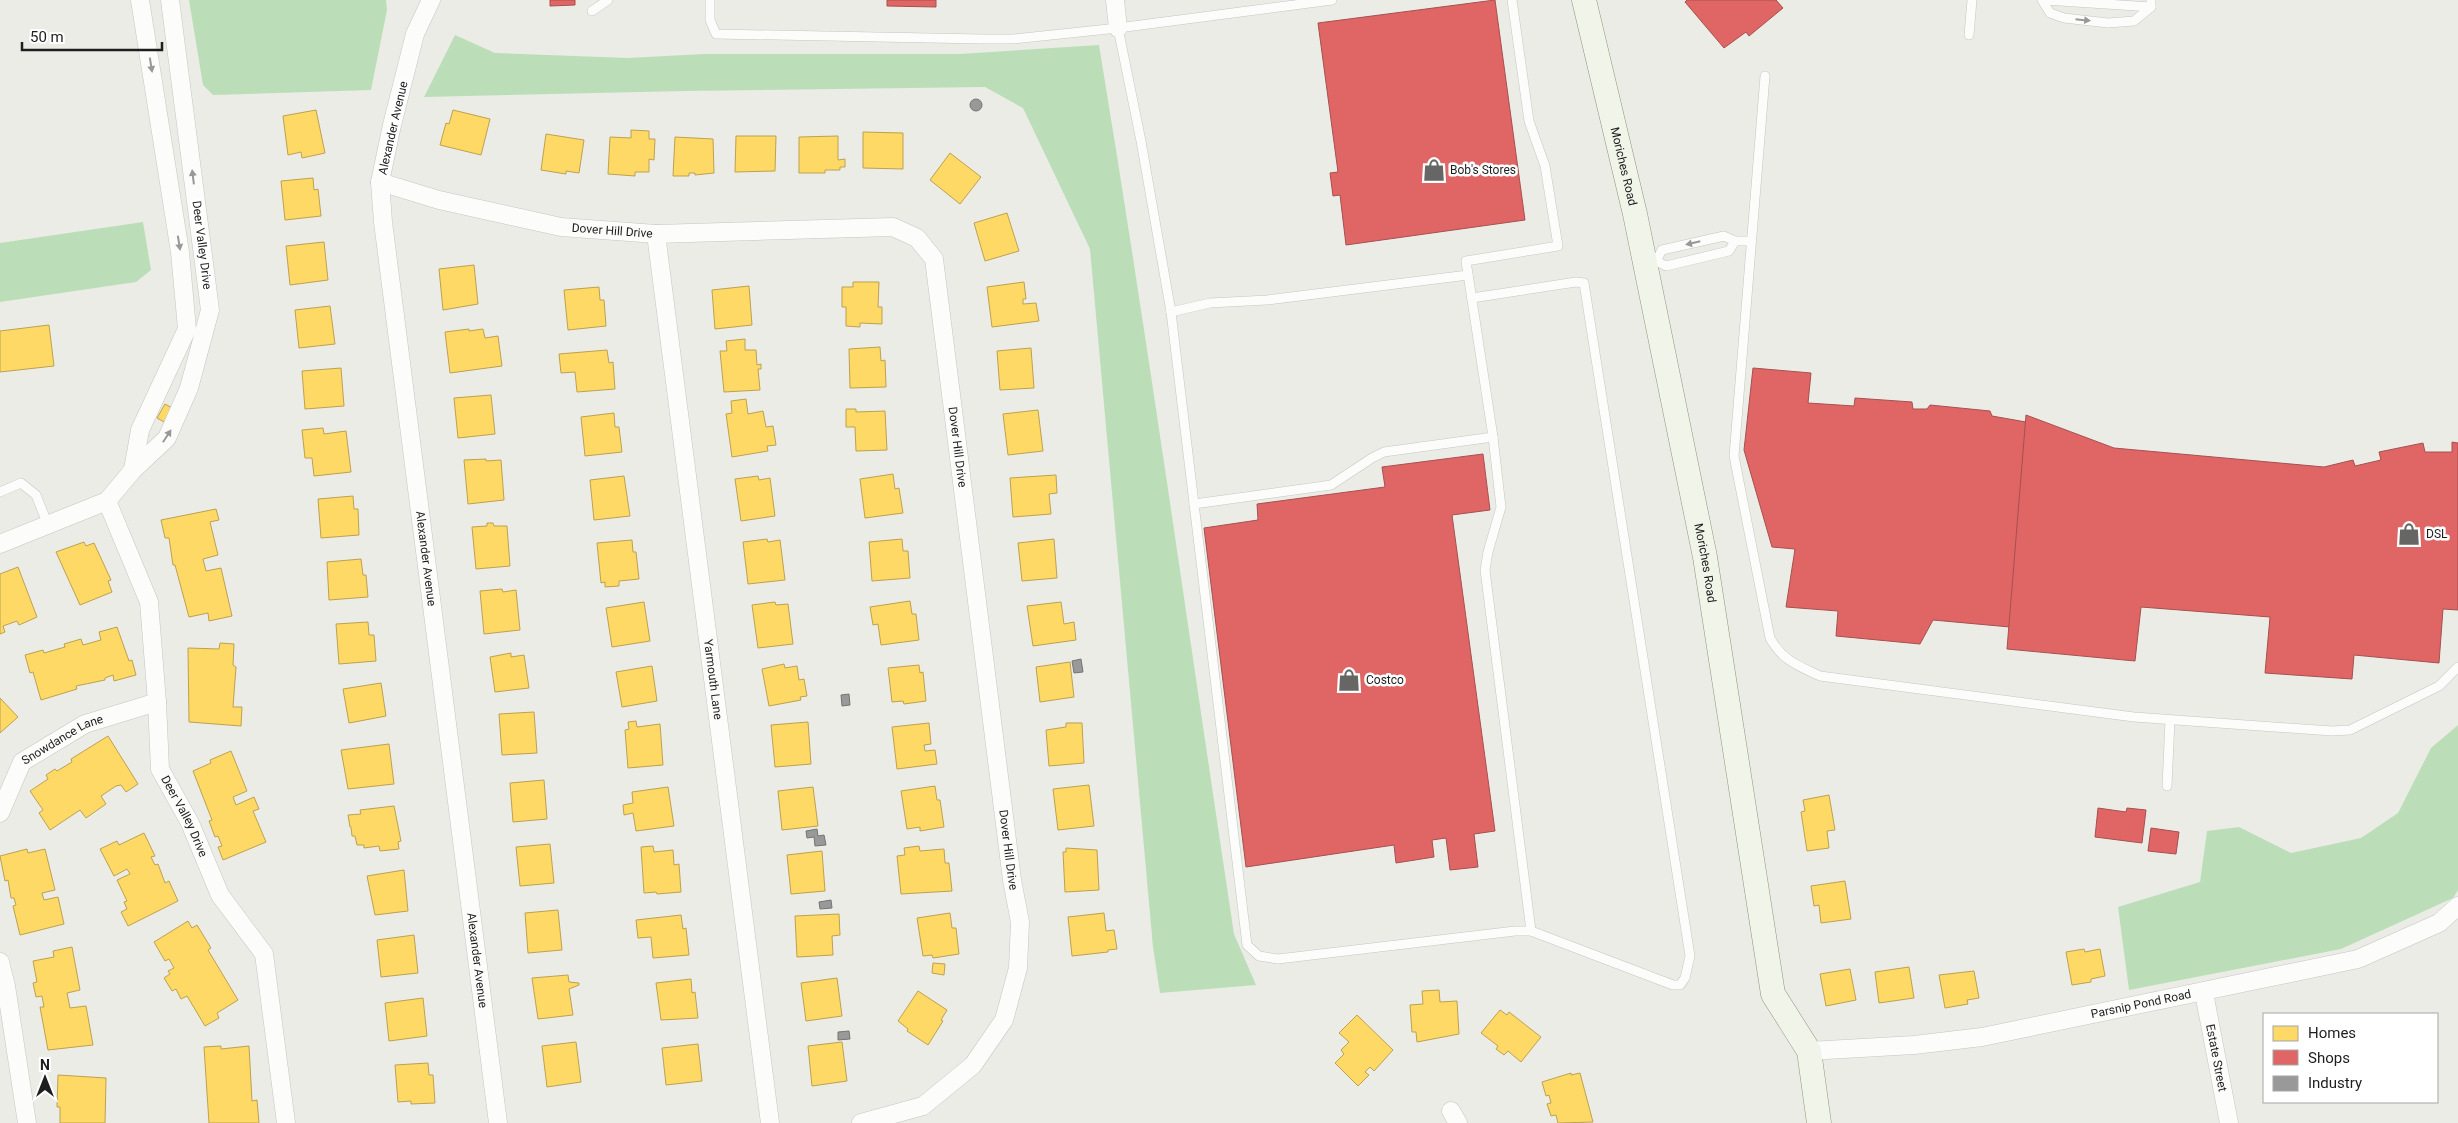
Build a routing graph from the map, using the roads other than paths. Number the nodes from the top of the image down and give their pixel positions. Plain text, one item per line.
1 (140, 0) edge
2 (170, 0) edge
3 (431, 0) edge
4 (608, 0) edge
5 (710, 0) edge
6 (1115, 0) edge
7 (1332, 0) edge
8 (1512, 0) edge
9 (1584, 0) edge
10 (1972, 0) edge
11 (2044, 0) edge
12 (2151, 4) edge
13 (592, 11) dead end
14 (1118, 28) junction
15 (1969, 35) dead end
16 (1765, 76) dead end
17 (380, 182) junction
18 (656, 234) junction
19 (1735, 241) junction
20 (1751, 241) junction
21 (1650, 262) junction
22 (1468, 275) junction
23 (1472, 298) junction
24 (1172, 312) junction
25 (1493, 437) junction
26 (133, 470) junction
27 (0, 492) edge
28 (107, 501) junction
29 (1194, 504) junction
30 (48, 525) junction
31 (0, 544) edge
32 (2458, 666) edge
33 (158, 702) junction
34 (2170, 720) junction
35 (2167, 786) dead end
36 (0, 813) edge
37 (2458, 906) edge
38 (1531, 931) junction
39 (0, 962) edge
40 (2204, 993) junction
41 (1809, 1051) junction
42 (27, 1123) edge
43 (286, 1123) edge
44 (498, 1123) edge
45 (770, 1123) edge
46 (862, 1123) edge
47 (1819, 1123) edge
48 (2229, 1123) edge

1 -> 26 street, Deer Valley Drive
26 -> 2 street, Deer Valley Drive
3 - 17 street, Alexander Avenue
4 - 13 lane
5 - 14 lane
6 - 14 street
7 - 14 lane
8 - 22 lane
9 - 21 street, Moriches Road
10 - 15 lane
11 - 12 lane
11 -> 12 lane
14 - 24 lane
16 - 20 lane
17 - 18 street, Dover Hill Drive
17 - 44 street, Alexander Avenue
18 - 45 street, Yarmouth Lane
18 - 46 street, Dover Hill Drive
19 - 20 lane
19 - 21 lane
19 -> 21 lane
20 - 34 lane
21 - 41 street, Moriches Road
22 - 23 lane
22 - 24 lane
23 - 25 lane
23 - 38 lane
24 - 29 lane
25 - 29 lane
25 - 38 lane
26 - 28 street, Deer Valley Drive
27 - 30 lane
28 - 30 street, Deer Valley Drive
28 - 33 street, Deer Valley Drive
29 - 38 lane
30 - 31 street, Deer Valley Drive
32 - 34 lane
33 - 36 street, Snowdance Lane
33 - 43 street, Deer Valley Drive
34 - 35 lane
37 - 40 street, Parsnip Pond Road
39 - 42 street
40 - 41 street, Parsnip Pond Road
40 - 48 street, Estate Street
41 - 47 street, Moriches Road

